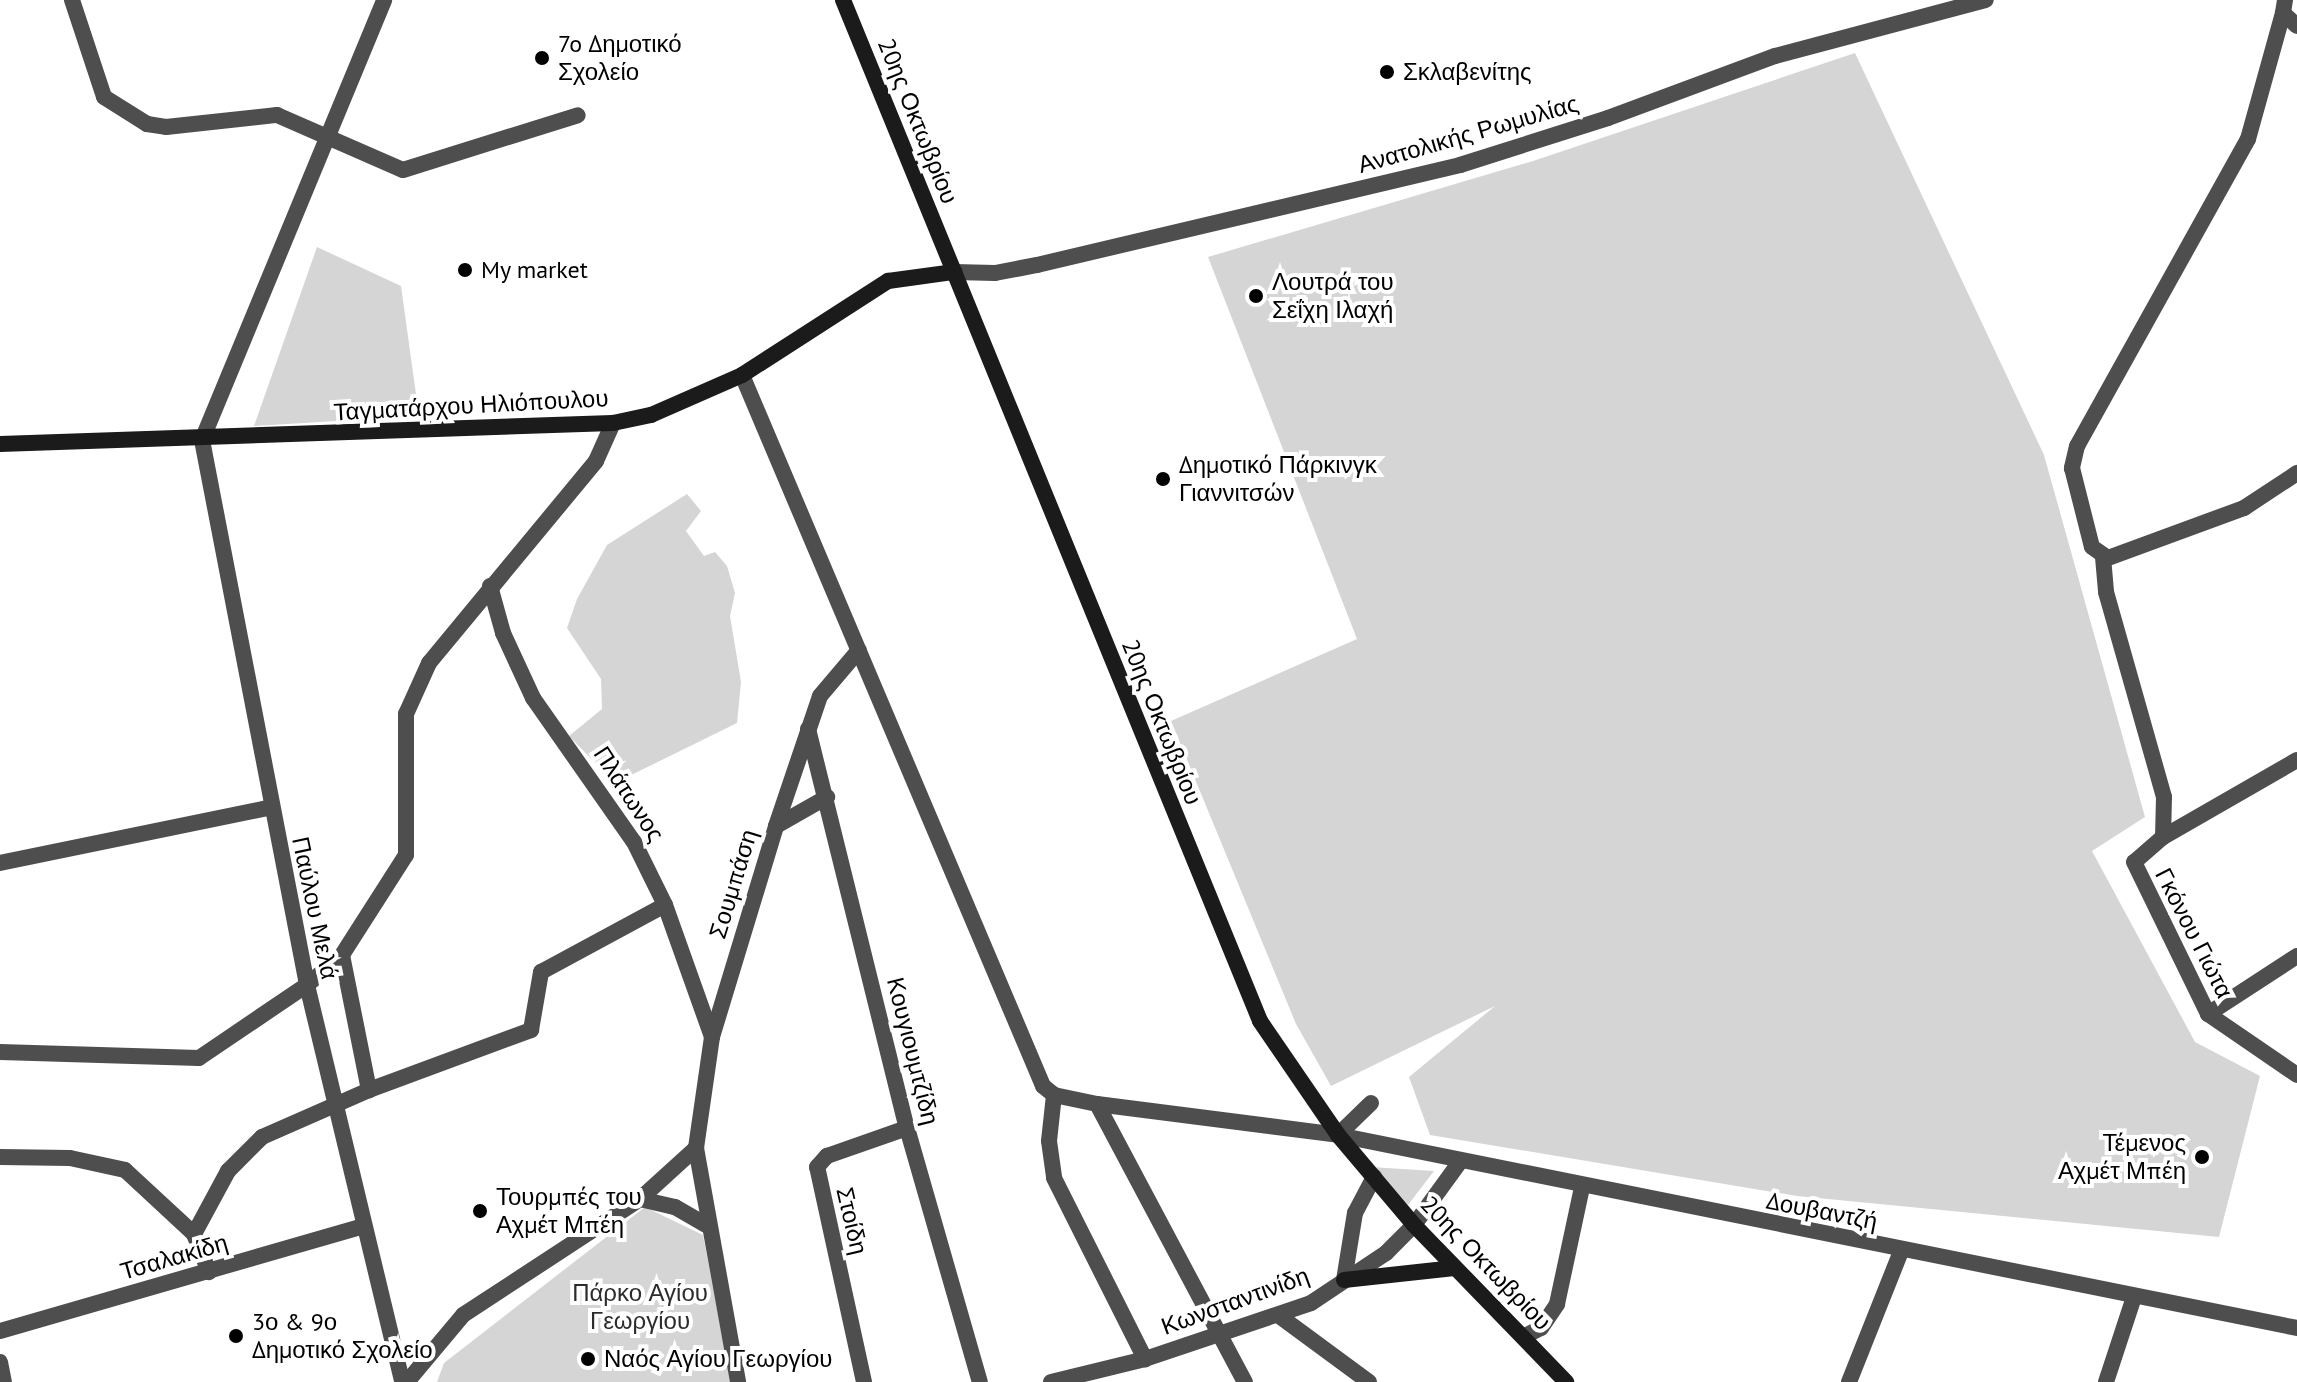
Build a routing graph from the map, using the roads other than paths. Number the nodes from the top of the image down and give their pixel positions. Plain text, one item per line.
1 (72, 0) edge
2 (384, 0) edge
3 (843, 0) edge
4 (1986, 0) edge
5 (2284, 6) edge
6 (2297, 26) edge
7 (578, 115) dead end
8 (328, 139) junction
9 (954, 272) junction
10 (742, 375) junction
11 (613, 423) junction
12 (202, 440) junction
13 (0, 444) edge
14 (2297, 473) edge
15 (2103, 557) junction
16 (490, 586) junction
17 (859, 650) junction
18 (808, 729) junction
19 (2297, 760) edge
20 (827, 797) junction
21 (269, 808) junction
22 (776, 826) junction
23 (2163, 837) junction
24 (0, 863) edge
25 (665, 905) junction
26 (342, 955) junction
27 (2297, 956) edge
28 (307, 985) junction
29 (2208, 1014) junction
30 (712, 1037) junction
31 (0, 1052) edge
32 (2297, 1075) edge
33 (369, 1090) junction
34 (1054, 1095) junction
35 (1371, 1103) dead end
36 (334, 1104) junction
37 (1097, 1104) junction
38 (907, 1128) junction
39 (1338, 1135) junction
40 (696, 1148) junction
41 (0, 1157) edge
42 (1459, 1163) junction
43 (1374, 1177) junction
44 (1582, 1187) junction
45 (640, 1199) junction
46 (706, 1225) junction
47 (1414, 1225) junction
48 (361, 1227) junction
49 (194, 1234) junction
50 (1901, 1251) junction
51 (1454, 1268) junction
52 (209, 1272) junction
53 (1344, 1280) junction
54 (2134, 1297) junction
55 (1278, 1315) junction
56 (2297, 1328) edge
57 (0, 1331) edge
58 (1218, 1336) junction
59 (1523, 1337) junction
60 (1145, 1359) junction
61 (0, 1362) edge
62 (4, 1382) edge
63 (404, 1382) edge
64 (738, 1382) edge
65 (864, 1382) edge
66 (980, 1382) edge
67 (1051, 1382) edge
68 (1245, 1382) edge
69 (1369, 1382) edge
70 (1566, 1382) edge
71 (1849, 1382) edge
72 (2106, 1382) edge

1 - 8 street
2 - 8 street
3 - 9 main road, 20ης Οκτωβρίου
4 - 9 street, Ανατολικής Ρωμυλίας
5 - 6 street
5 - 15 street
7 - 8 street
8 - 12 street
9 - 10 main road, Ταγματάρχου Ηλιόπουλου
9 - 39 main road, 20ης Οκτωβρίου
10 - 11 main road, Ταγματάρχου Ηλιόπουλου
10 - 17 street
11 - 12 main road, Ταγματάρχου Ηλιόπουλου
11 - 16 street
12 - 13 main road, Ταγματάρχου Ηλιόπουλου
12 - 21 street, Παύλου Μελά
14 - 15 street
15 - 23 street
16 - 25 street, Πλάτωνος
16 - 26 street
17 - 18 street, Σουμπάση
17 - 34 street
18 - 20 street, Κουγιουμτζίδη
18 - 22 street, Σουμπάση
19 - 23 street
20 - 22 street
20 - 38 street, Κουγιουμτζίδη
21 - 24 street
21 - 28 street, Παύλου Μελά
22 - 30 street, Σουμπάση
23 - 29 street, Γκόνου Γιώτα
25 - 30 street, Πλάτωνος
25 - 33 street
26 - 28 street
26 - 33 street
27 - 29 street
28 - 31 street
28 - 36 street, Παύλου Μελά
29 - 32 street, Γκόνου Γιώτα
30 - 40 street, Σουμπάση
33 - 36 street
34 - 37 street, Δουβαντζή
34 - 60 street
35 - 39 street
36 - 48 street, Παύλου Μελά
36 - 49 street
37 - 39 street, Δουβαντζή
37 - 58 street
38 - 65 street, Στοίδη
38 - 66 street, Κουγιουμτζίδη
39 - 42 street, Δουβαντζή
39 - 43 main road, 20ης Οκτωβρίου
40 - 45 street
40 - 46 street, Σουμπάση
41 - 49 street
42 - 44 street, Δουβαντζή
42 - 47 street, Κωνσταντινίδη
43 - 47 main road, 20ης Οκτωβρίου
43 - 53 street
44 - 50 street, Δουβαντζή
44 - 59 street
45 - 46 street
45 - 63 street
46 - 64 street, Σουμπάση
47 - 51 main road, 20ης Οκτωβρίου
47 - 53 street, Κωνσταντινίδη
48 - 52 street, Τσαλακίδη
48 - 63 street, Παύλου Μελά
49 - 52 street
50 - 54 street, Δουβαντζή
50 - 71 street
51 - 53 main road
51 - 59 main road, 20ης Οκτωβρίου
52 - 57 street, Τσαλακίδη
53 - 55 street, Κωνσταντινίδη
54 - 56 street, Δουβαντζή
54 - 72 street
55 - 58 street, Κωνσταντινίδη
55 - 69 street
58 - 60 street, Κωνσταντινίδη
58 - 68 street
59 - 70 main road, 20ης Οκτωβρίου
60 - 67 street, Κωνσταντινίδη
61 - 62 street

